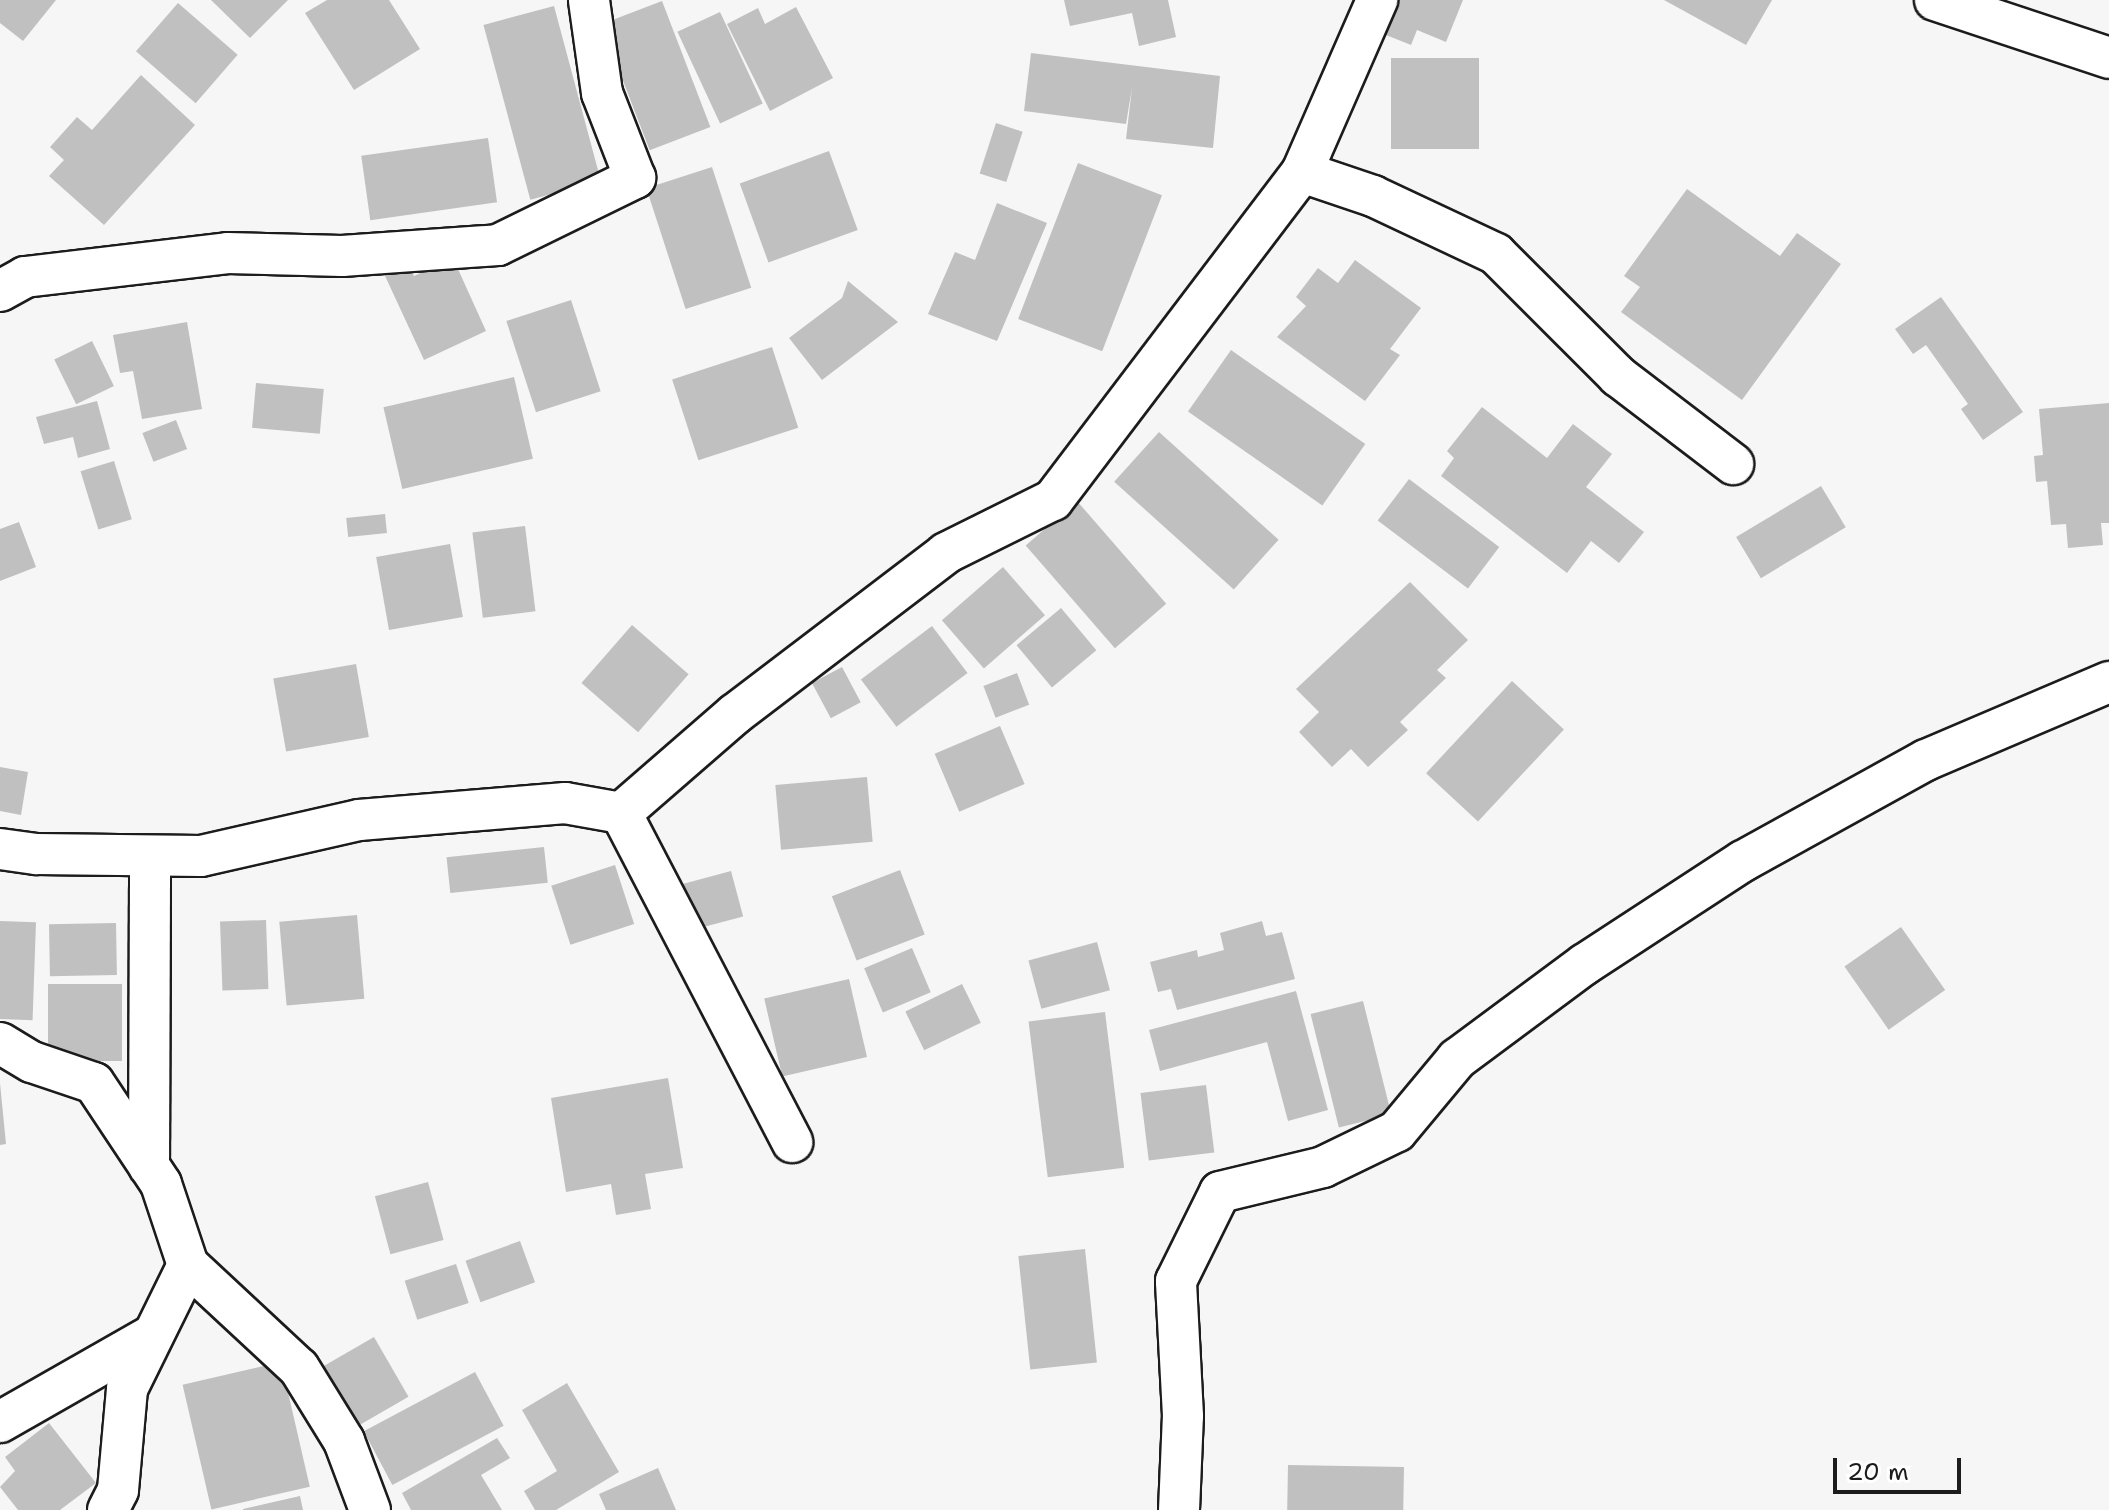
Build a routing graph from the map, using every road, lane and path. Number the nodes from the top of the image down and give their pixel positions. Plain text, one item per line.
1 (589, 0) edge
2 (1377, 0) edge
3 (1935, 0) edge
4 (2109, 58) edge
5 (1302, 172) junction
6 (0, 291) edge
7 (1733, 464) dead end
8 (2109, 682) edge
9 (621, 813) junction
10 (0, 849) edge
11 (150, 856) junction
12 (0, 1043) edge
13 (792, 1142) dead end
14 (149, 1166) junction
15 (188, 1265) junction
16 (151, 1336) junction
17 (0, 1422) edge
18 (108, 1510) edge
19 (370, 1510) edge
20 (1179, 1510) edge

1 - 6 street
2 - 5 street
3 - 4 street
5 - 7 street
5 - 9 street
8 - 20 street
9 - 11 street
9 - 13 street
10 - 11 street
11 - 14 street
12 - 14 street
14 - 15 street
15 - 16 street
15 - 19 street
16 - 17 street
16 - 18 street

